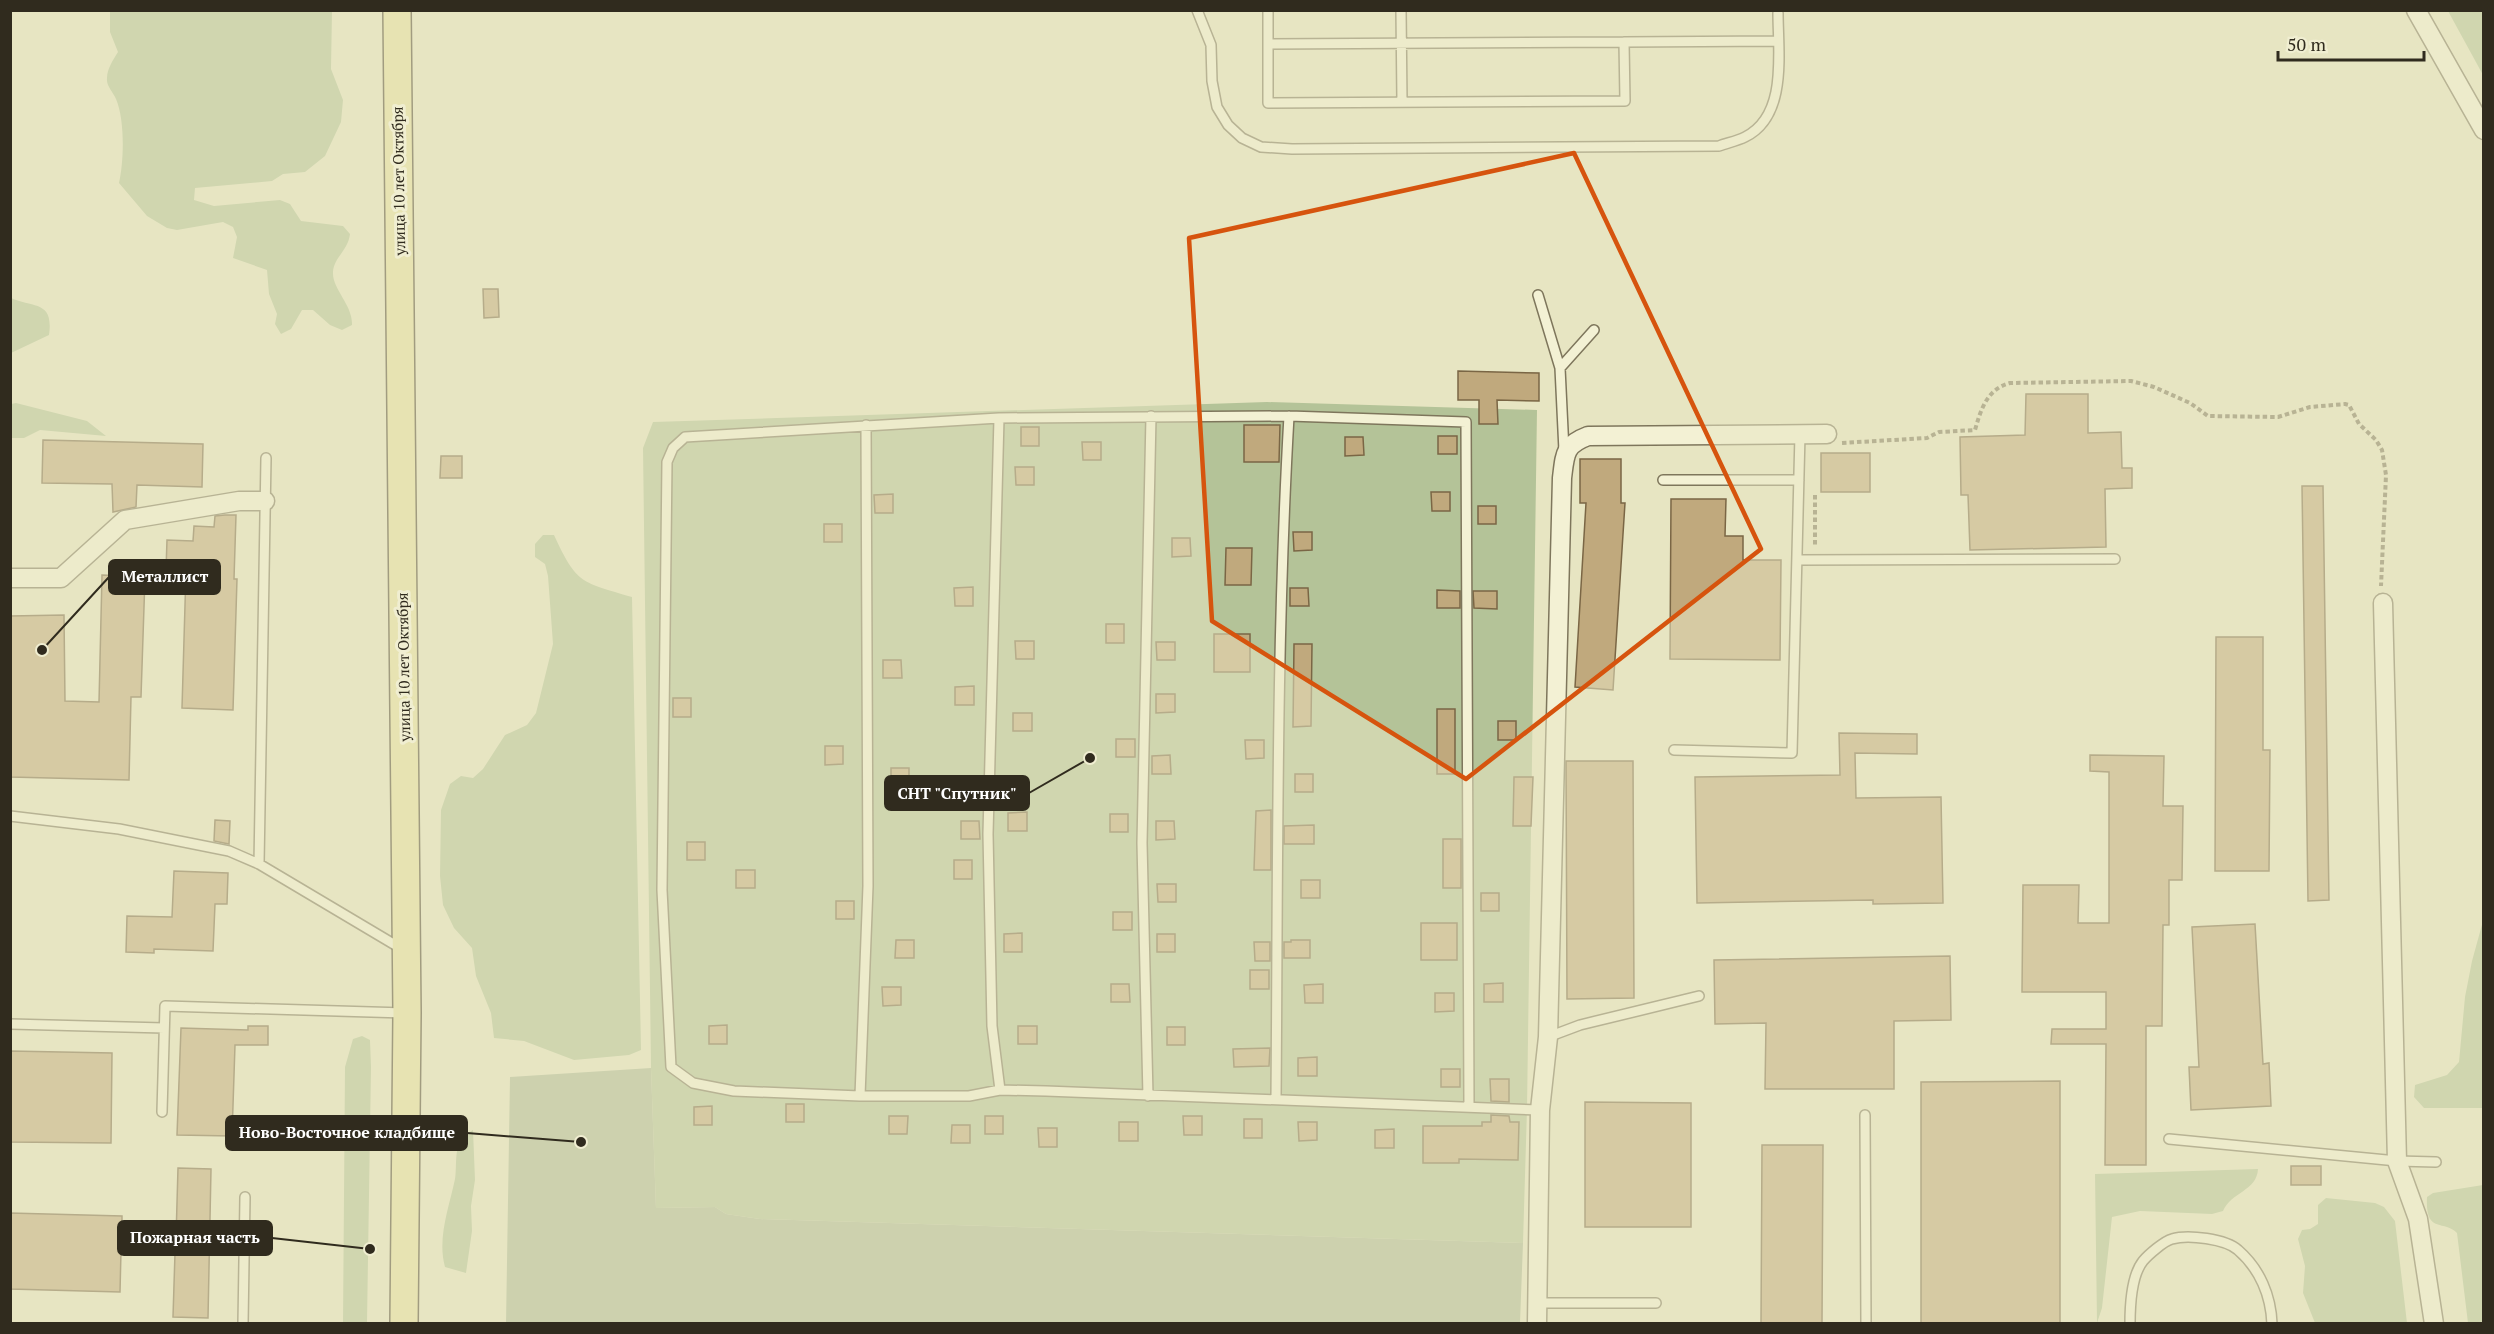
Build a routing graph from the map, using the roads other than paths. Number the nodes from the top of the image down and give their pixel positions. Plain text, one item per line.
1 (397, 10) edge
2 (1197, 10) edge
3 (1268, 10) edge
4 (1401, 10) edge
5 (2416, 10) edge
6 (1778, 13) dead end
7 (1778, 41) junction
8 (1624, 42) junction
9 (1268, 44) junction
10 (1402, 44) junction
11 (1402, 102) junction
12 (2484, 130) edge
13 (1538, 295) dead end
14 (1594, 330) dead end
15 (1560, 368) junction
16 (1151, 416) junction
17 (1289, 416) junction
18 (999, 418) junction
19 (866, 425) junction
20 (1800, 434) junction
21 (1832, 439) road end
22 (1564, 456) junction
23 (266, 458) dead end
24 (1663, 480) dead end
25 (1799, 480) junction
26 (265, 501) junction
27 (2115, 559) dead end
28 (1797, 560) junction
29 (10, 578) edge
30 (2383, 603) road end
31 (1674, 750) dead end
32 (10, 816) edge
33 (259, 864) junction
34 (406, 952) junction
35 (1699, 996) dead end
36 (407, 1013) junction
37 (10, 1024) edge
38 (164, 1028) junction
39 (1548, 1037) junction
40 (1000, 1090) junction
41 (860, 1096) junction
42 (1148, 1096) junction
43 (1276, 1099) junction
44 (1469, 1106) junction
45 (1540, 1110) junction
46 (162, 1112) dead end
47 (1865, 1115) dead end
48 (2169, 1139) dead end
49 (2397, 1161) junction
50 (2436, 1162) dead end
51 (245, 1197) dead end
52 (1538, 1303) junction
53 (1656, 1303) dead end
54 (243, 1323) edge
55 (404, 1323) edge
56 (1537, 1323) edge
57 (1866, 1323) edge
58 (2130, 1323) edge
59 (2272, 1323) edge
60 (2434, 1323) edge

1 - 34 main road, улица 10 лет Октября
2 - 7 lane
3 - 9 lane
4 - 10 lane
5 - 12 street
6 - 7 lane
7 - 8 lane
8 - 10 lane
8 - 11 lane
9 - 10 lane
9 - 11 lane
10 - 11 lane
13 - 15 lane
14 - 15 lane
15 - 22 lane
16 - 17 lane
16 - 18 lane
16 - 42 lane
17 - 43 lane
17 - 44 lane
18 - 19 lane
18 - 40 lane
19 - 41 lane
19 - 41 lane
20 - 21 street
20 - 22 street
20 - 25 lane
22 - 39 street
23 - 26 lane
24 - 25 lane
25 - 28 lane
26 - 29 street
26 - 33 lane
27 - 28 lane
28 - 31 lane
30 - 49 street
32 - 33 lane
33 - 34 lane
34 - 36 main road, улица 10 лет Октября
35 - 39 lane
36 - 38 lane
36 - 55 main road, улица 10 лет Октября
37 - 38 lane
38 - 46 lane
39 - 45 street
40 - 41 lane
40 - 42 lane
42 - 43 lane
43 - 44 lane
44 - 45 lane
45 - 52 street
47 - 57 lane
48 - 49 lane
49 - 50 lane
49 - 60 street
51 - 54 lane
52 - 53 lane
52 - 56 street
58 - 59 lane

